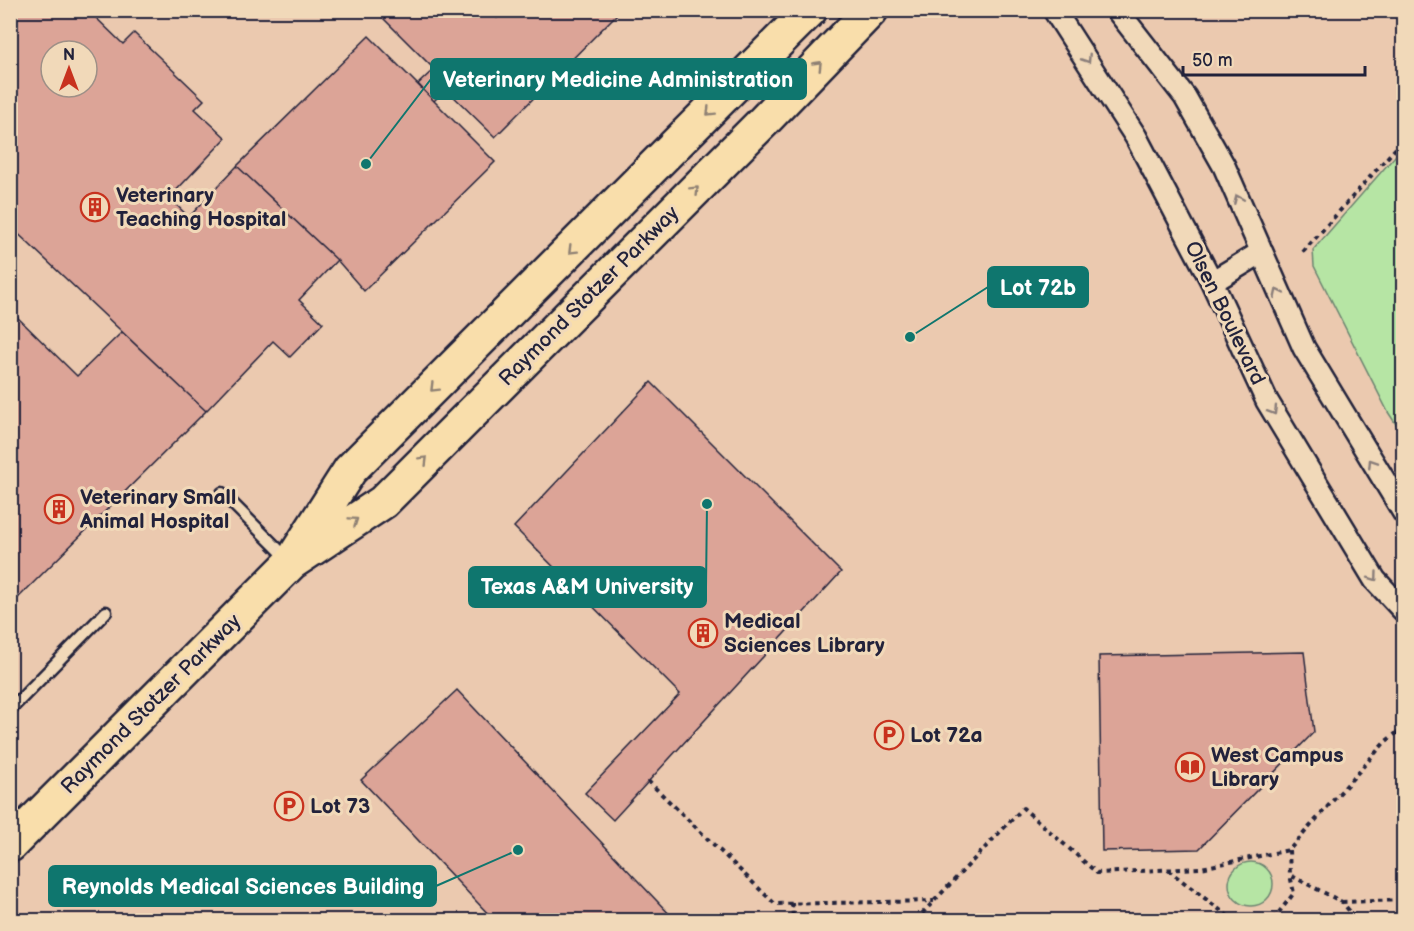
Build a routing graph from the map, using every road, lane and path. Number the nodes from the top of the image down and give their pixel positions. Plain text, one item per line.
1 (810, 10) edge
2 (871, 10) edge
3 (1054, 10) edge
4 (1117, 10) edge
5 (1404, 139) edge
6 (1303, 252) dead end
7 (1260, 253) junction
8 (1212, 282) junction
9 (473, 349) junction
10 (505, 380) junction
11 (222, 493) dead end
12 (1404, 513) edge
13 (291, 563) junction
14 (1404, 611) edge
15 (106, 612) dead end
16 (10, 710) edge
17 (1404, 727) edge
18 (648, 781) dead end
19 (10, 845) edge
20 (1289, 850) junction
21 (1167, 869) junction
22 (1290, 875) junction
23 (1404, 900) edge
24 (935, 901) junction
25 (1342, 902) junction
26 (792, 903) junction
27 (793, 921) edge
28 (916, 921) edge
29 (1233, 921) edge
30 (1273, 921) edge
31 (1357, 921) edge

1 -> 9 main road, Raymond Stotzer Parkway
10 -> 2 main road, Raymond Stotzer Parkway
3 -> 8 street, Olsen Boulevard
7 -> 4 street
5 - 6 path
7 - 8 street
12 -> 7 street
8 -> 14 street, Olsen Boulevard
9 - 10 main road
9 -> 13 main road, Raymond Stotzer Parkway
13 -> 10 main road, Raymond Stotzer Parkway
11 - 13 lane
13 - 19 main road, Raymond Stotzer Parkway
15 - 16 lane
17 - 20 path
18 - 26 path
20 - 21 path
20 - 22 path
21 - 24 path
21 - 29 path
22 - 25 path
22 - 30 path
23 - 25 path
24 - 26 path
24 - 28 path
25 - 31 path
26 - 27 path

